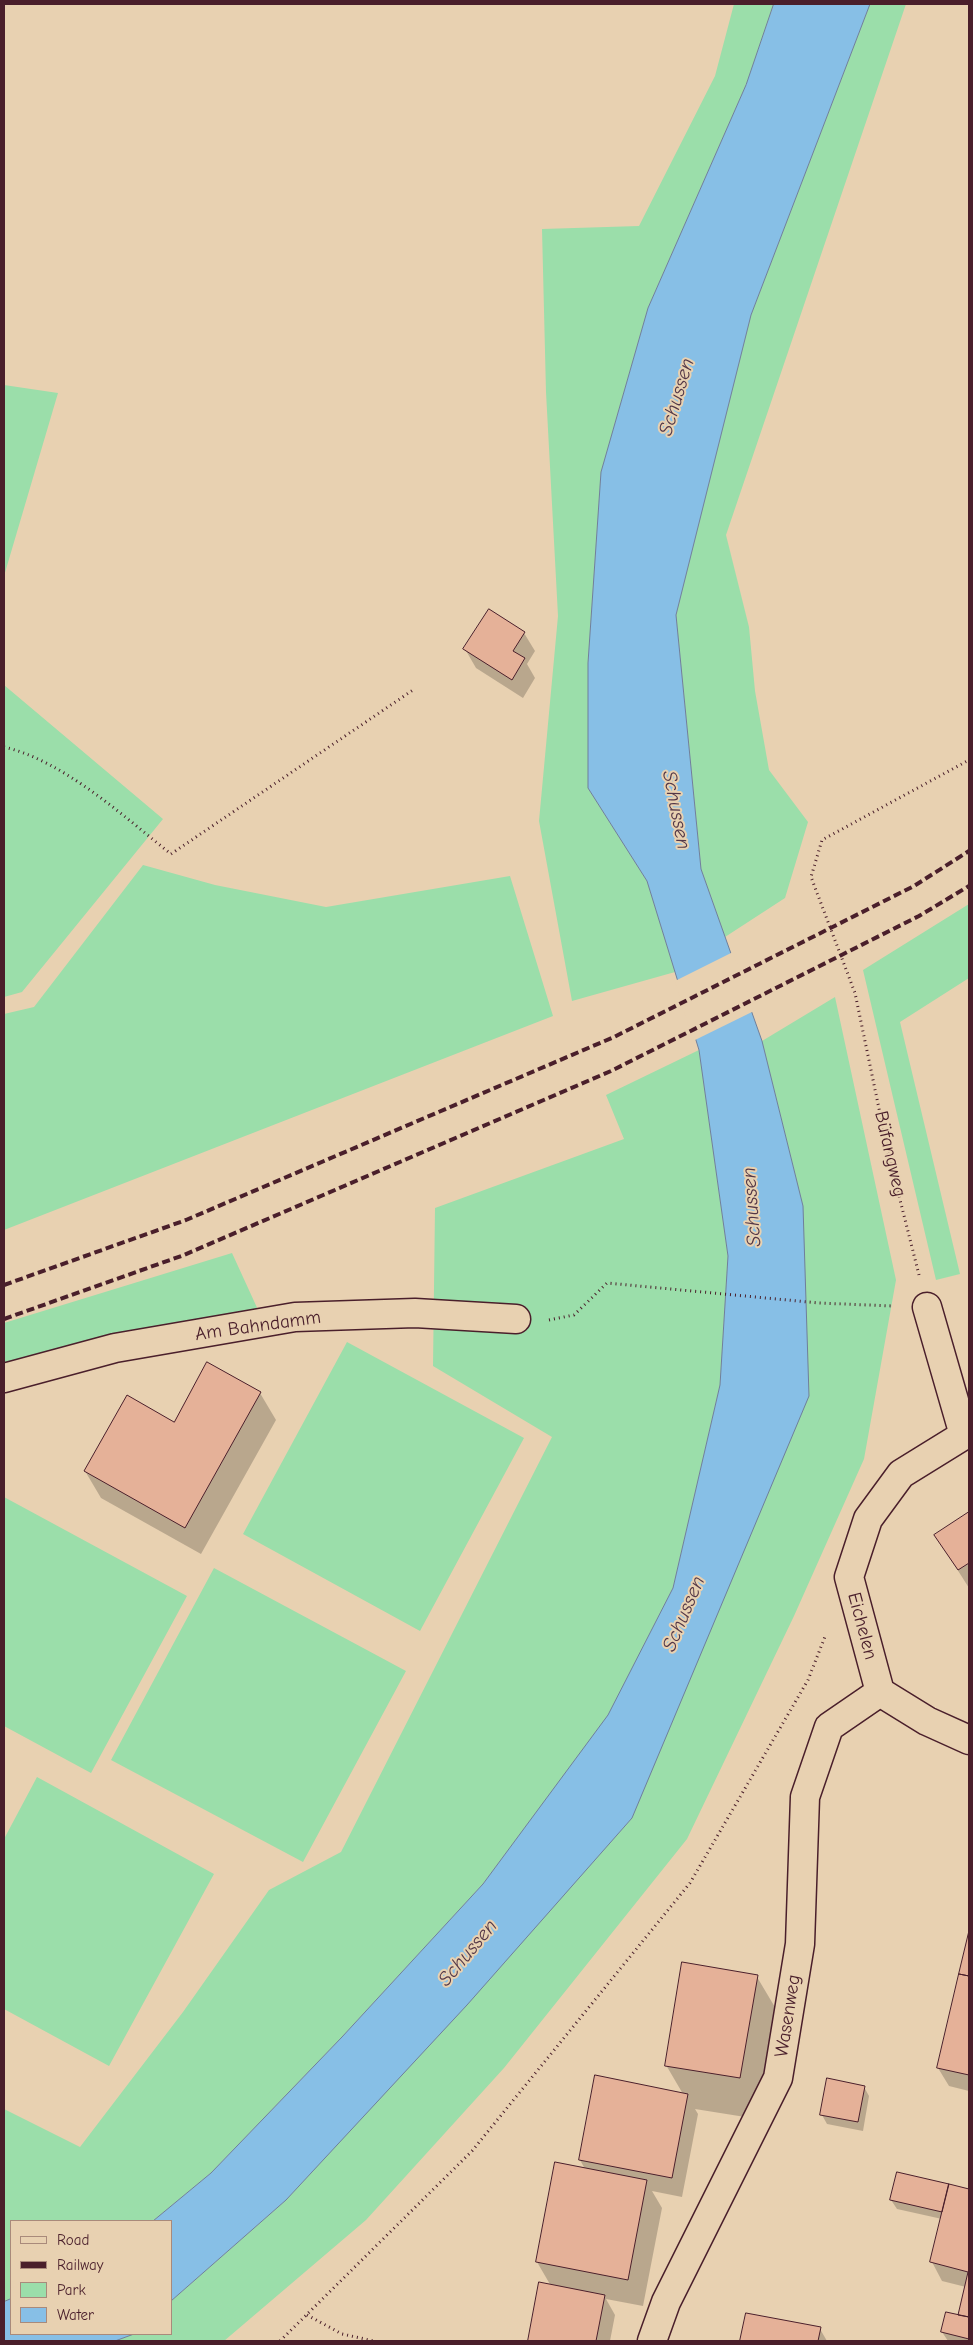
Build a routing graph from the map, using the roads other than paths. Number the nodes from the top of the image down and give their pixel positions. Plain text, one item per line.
1 (927, 1307) road end
2 (516, 1319) road end
3 (4, 1378) edge
4 (967, 1433) edge
5 (880, 1692) junction
6 (969, 1740) edge
7 (652, 2341) edge

1 - 4 street
2 - 3 street, Am Bahndamm
4 - 5 street, Eichelen
5 - 6 street
5 - 7 street, Wasenweg

